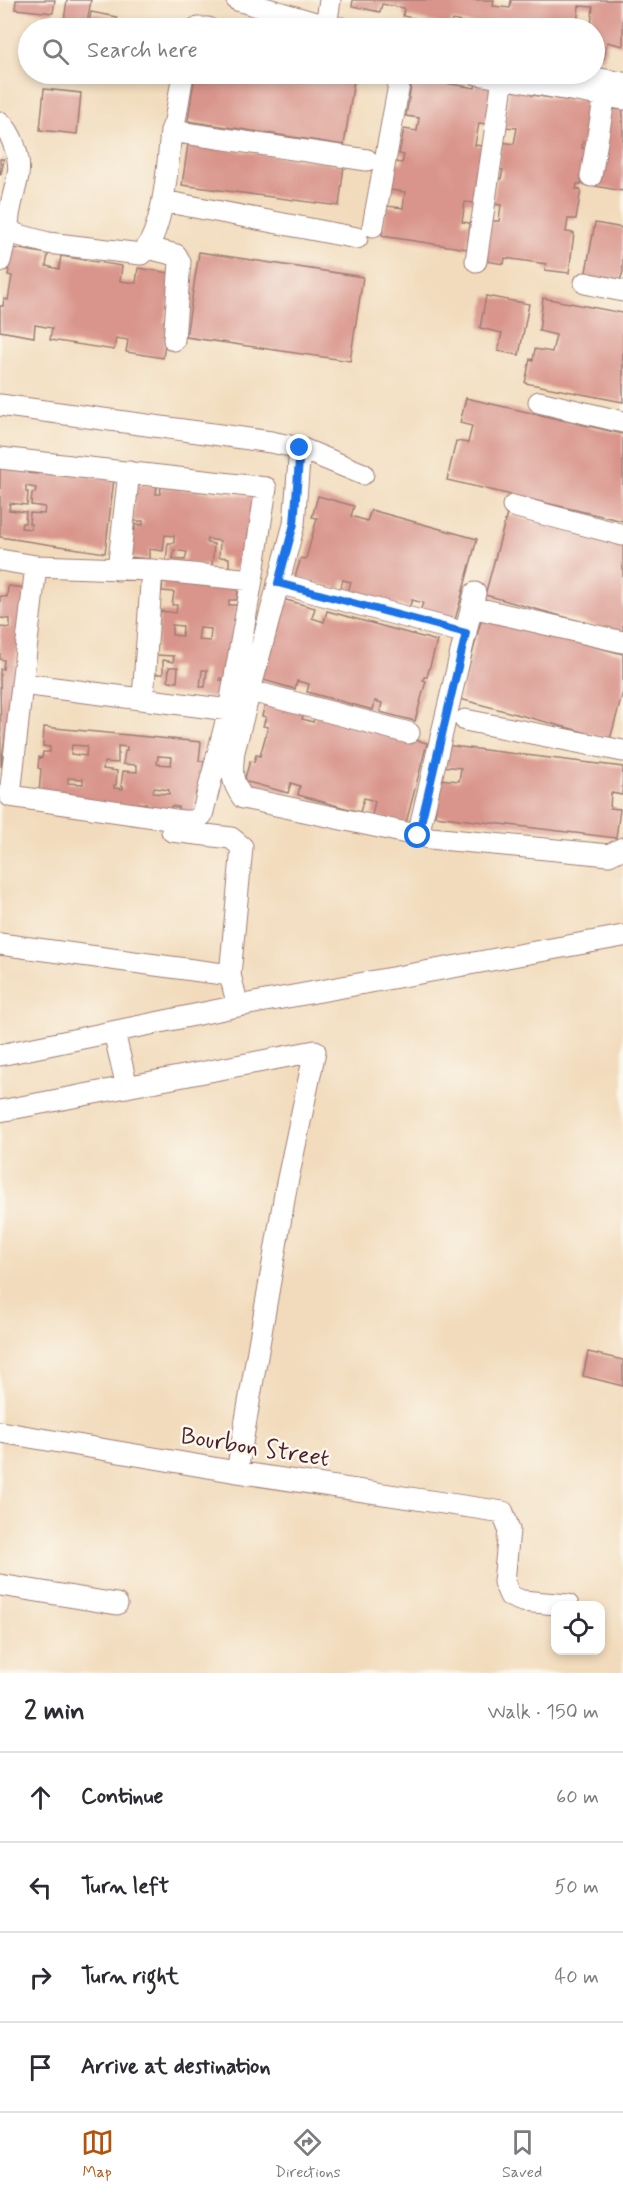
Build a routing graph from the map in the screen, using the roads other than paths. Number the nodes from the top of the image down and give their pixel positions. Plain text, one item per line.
1 (237, 0) edge
2 (330, 0) edge
3 (301, 18) edge
4 (332, 18) edge
5 (605, 80) edge
6 (623, 83) edge
7 (181, 84) edge
8 (399, 84) edge
9 (502, 84) edge
10 (538, 84) edge
11 (614, 97) edge
12 (0, 122) edge
13 (171, 131) junction
14 (367, 160) dead end
15 (591, 176) dead end
16 (163, 201) junction
17 (8, 227) junction
18 (148, 248) junction
19 (0, 261) edge
20 (476, 261) dead end
21 (585, 284) dead end
22 (623, 291) edge
23 (174, 340) dead end
24 (538, 402) dead end
25 (0, 405) edge
26 (623, 422) edge
27 (300, 448) junction
28 (0, 458) edge
29 (129, 472) junction
30 (363, 474) dead end
31 (513, 506) dead end
32 (623, 535) edge
33 (0, 560) edge
34 (36, 566) junction
35 (118, 570) junction
36 (152, 570) junction
37 (252, 580) junction
38 (278, 583) junction
39 (466, 633) junction
40 (623, 642) edge
41 (22, 684) junction
42 (251, 691) junction
43 (143, 698) junction
44 (229, 710) junction
45 (465, 720) dead end
46 (409, 733) dead end
47 (623, 752) edge
48 (0, 809) edge
49 (418, 836) junction
50 (623, 848) edge
51 (623, 936) edge
52 (0, 944) edge
53 (230, 975) junction
54 (238, 1006) junction
55 (114, 1032) junction
56 (0, 1055) edge
57 (127, 1087) junction
58 (0, 1110) edge
59 (0, 1432) edge
60 (237, 1472) junction
61 (0, 1585) edge
62 (551, 1603) edge
63 (117, 1604) dead end

1 - 3 street
2 - 4 street
5 - 6 street
7 - 13 street
8 - 16 street
9 - 20 street
10 - 11 street
11 - 15 street
12 - 17 street
13 - 14 street
13 - 16 street
16 - 18 street
17 - 18 street
17 - 19 street
18 - 23 street
21 - 22 street
24 - 26 street
25 - 27 street
27 - 30 street
27 - 38 street
28 - 29 street
29 - 35 street
29 - 37 street
31 - 32 street
33 - 34 street
34 - 35 street
34 - 41 street
35 - 36 street
36 - 37 street
36 - 43 street
37 - 44 street
38 - 39 street
38 - 42 street
39 - 40 street
39 - 49 street
41 - 43 street
41 - 44 street
42 - 46 street
42 - 49 street
43 - 44 street
45 - 47 street
48 - 53 street
49 - 50 street
51 - 54 street
52 - 53 street
53 - 54 street
54 - 55 street
55 - 56 street
55 - 57 street
57 - 58 street
57 - 60 street
59 - 60 street, Bourbon Street
60 - 62 street, Bourbon Street
61 - 63 street

